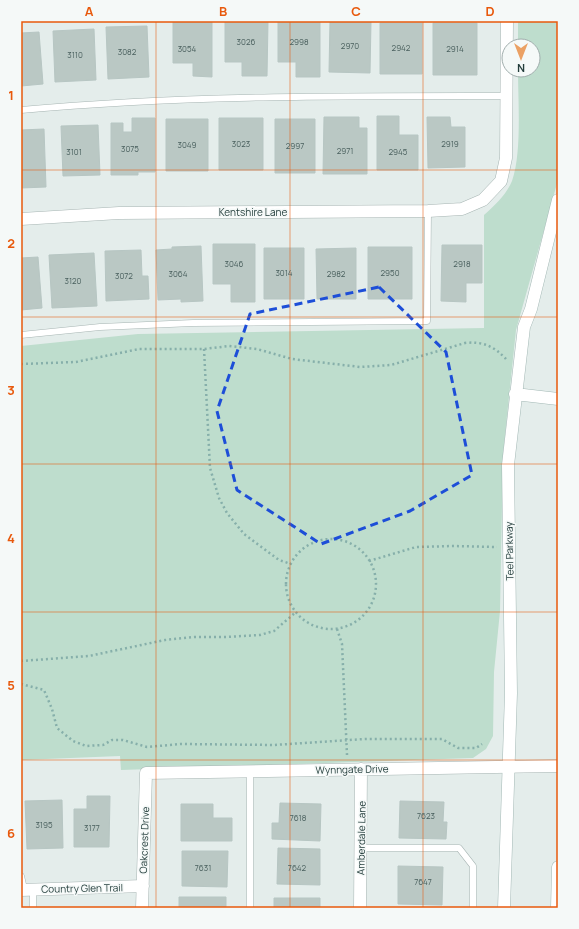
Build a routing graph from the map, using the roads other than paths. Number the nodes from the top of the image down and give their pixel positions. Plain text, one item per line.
1 (507, 21) edge
2 (506, 96) junction
3 (21, 110) edge
4 (558, 200) edge
5 (428, 211) junction
6 (21, 219) edge
7 (21, 335) edge
8 (516, 394) junction
9 (558, 399) edge
10 (558, 766) edge
11 (508, 768) junction
12 (361, 769) junction
13 (250, 771) junction
14 (146, 773) joint
15 (360, 848) junction
16 (558, 868) edge
17 (21, 876) edge
18 (143, 886) junction
19 (26, 889) edge
20 (33, 908) edge
21 (142, 908) edge
22 (250, 908) edge
23 (360, 908) edge
24 (473, 908) edge
25 (504, 908) edge
26 (557, 908) edge

1 - 2 street
2 - 3 lane
2 - 5 street, Kentshire Lane
4 - 8 street, Teel Parkway
5 - 6 street, Kentshire Lane
5 - 7 lane
8 - 9 street
8 - 11 street, Teel Parkway
10 - 11 street, Wynngate Drive
11 - 12 street, Wynngate Drive
11 - 25 street, Teel Parkway
12 - 13 street, Wynngate Drive
12 - 15 street, Amberdale Lane
13 - 14 street, Wynngate Drive
13 - 22 lane
14 - 18 street, Oakcrest Drive
15 - 23 street, Amberdale Lane
15 - 24 lane
16 - 26 street
17 - 19 lane
18 - 19 street, Country Glen Trail
18 - 21 street, Oakcrest Drive
19 - 20 lane

